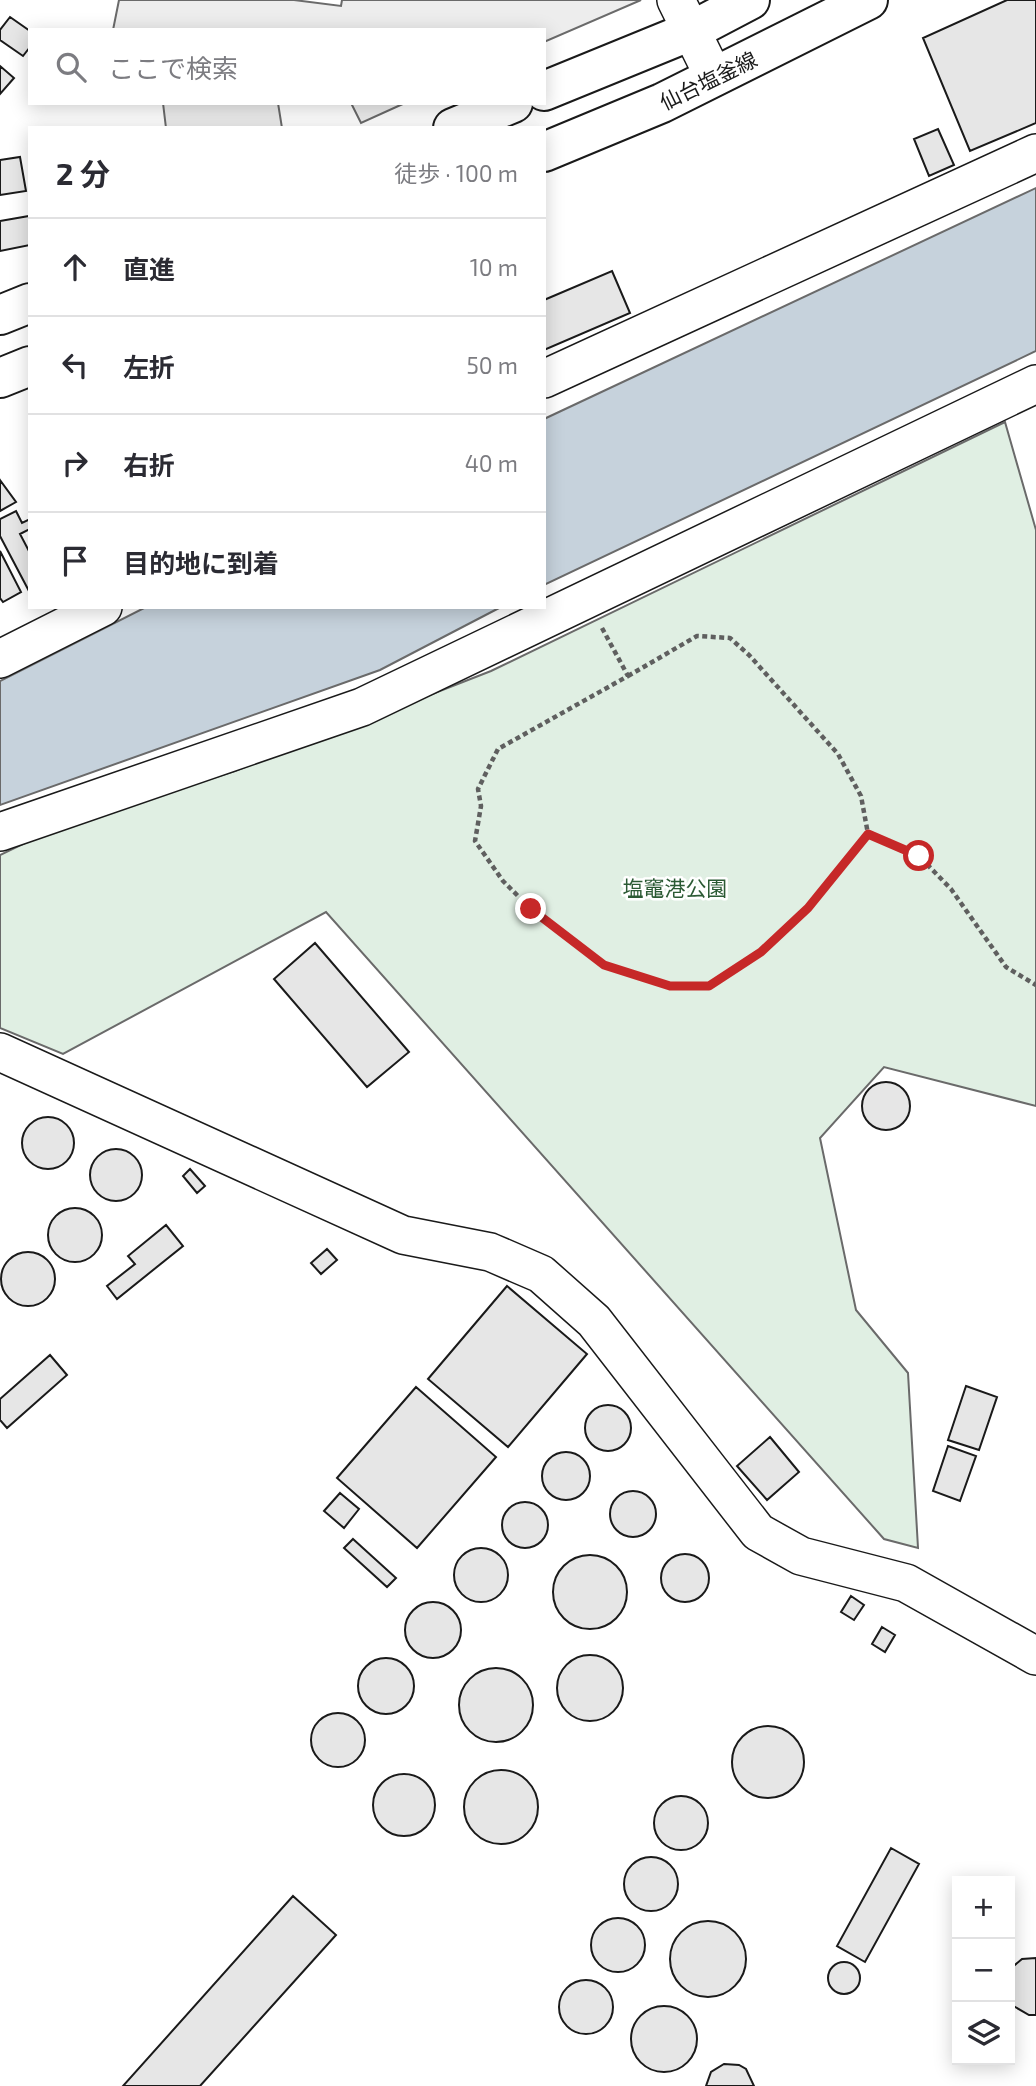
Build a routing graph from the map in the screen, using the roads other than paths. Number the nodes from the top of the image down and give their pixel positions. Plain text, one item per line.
1 (750, 0) edge
2 (869, 0) edge
3 (684, 16) edge
4 (715, 77) junction
5 (546, 90) edge
6 (508, 105) edge
7 (458, 126) edge
8 (546, 151) edge
9 (1036, 153) edge
10 (28, 304) edge
11 (0, 315) edge
12 (28, 367) edge
13 (0, 378) edge
14 (546, 378) edge
15 (1036, 384) edge
16 (99, 609) edge
17 (0, 659) edge
18 (0, 832) edge
19 (0, 1052) edge
20 (1036, 1656) edge

1 - 3 main road
2 - 4 main road, 仙台塩釜線
3 - 4 street
3 - 5 main road
4 - 8 main road, 仙台塩釜線
6 - 7 main road
9 - 14 street
10 - 11 main road
12 - 13 main road
15 - 18 street
16 - 17 street
19 - 20 street

